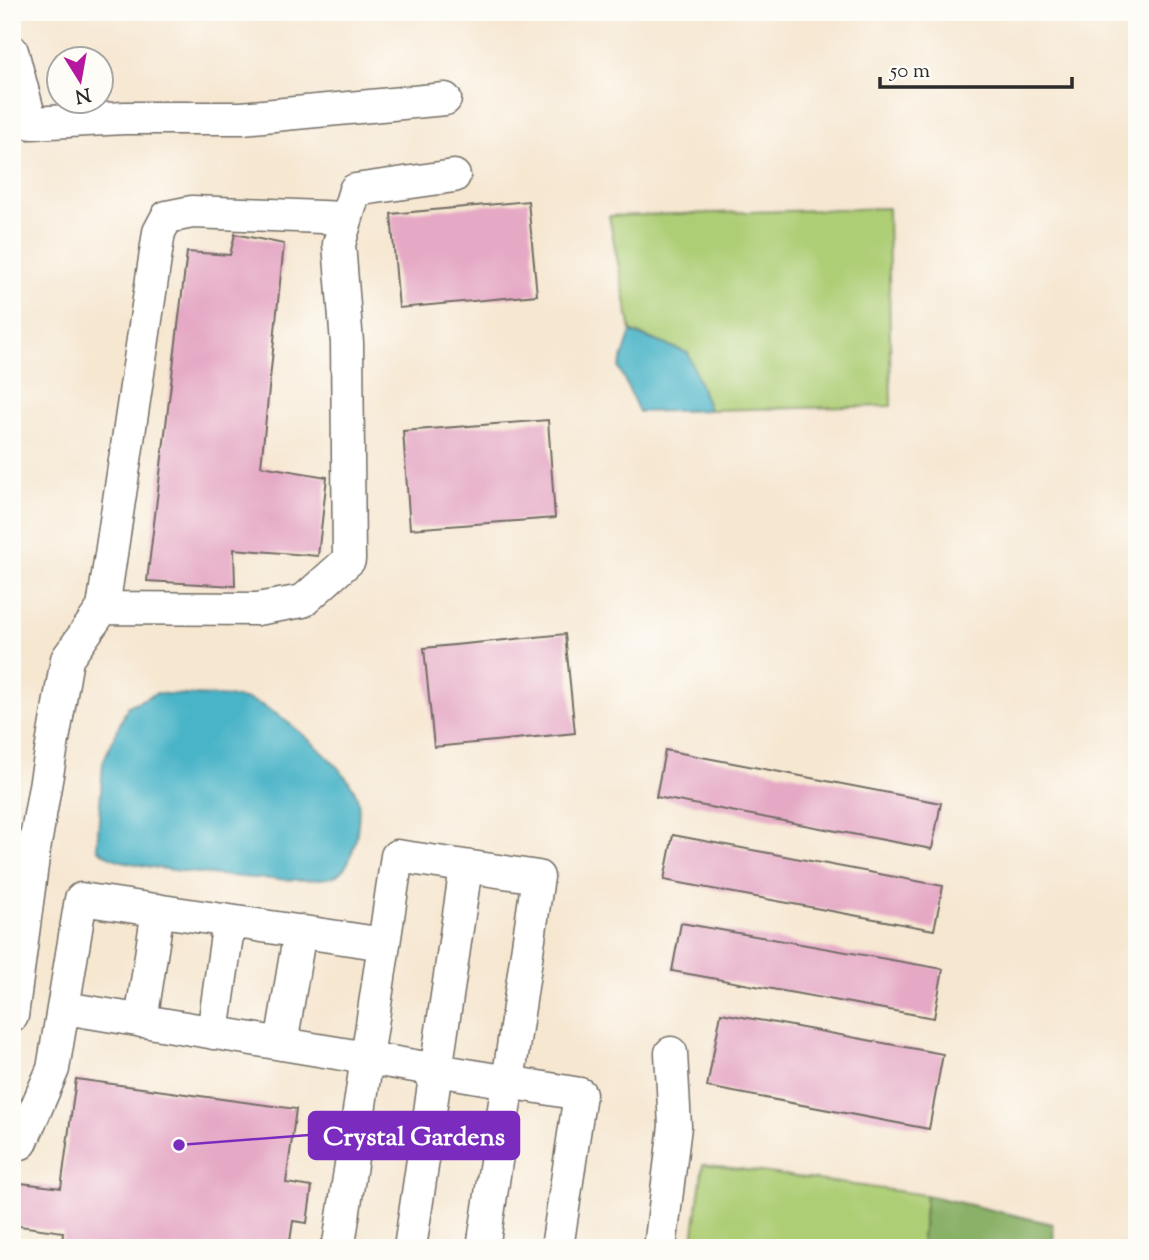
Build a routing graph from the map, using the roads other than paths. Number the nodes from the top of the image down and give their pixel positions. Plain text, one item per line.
1 (12, 51) edge
2 (445, 99) dead end
3 (22, 125) edge
4 (454, 176) dead end
5 (346, 218) junction
6 (103, 608) junction
7 (466, 867) junction
8 (158, 910) junction
9 (229, 921) junction
10 (300, 931) junction
11 (384, 944) junction
12 (65, 1008) junction
13 (12, 1016) edge
14 (141, 1021) junction
15 (213, 1033) junction
16 (281, 1044) junction
17 (671, 1053) dead end
18 (367, 1058) junction
19 (436, 1070) junction
20 (508, 1082) junction
21 (21, 1143) dead end
22 (339, 1246) edge
23 (410, 1248) edge
24 (483, 1248) edge
25 (557, 1248) edge
26 (660, 1248) edge

1 - 3 lane
2 - 3 lane
4 - 5 lane
5 - 6 lane
5 - 6 lane
6 - 13 lane
7 - 11 lane
7 - 19 lane
7 - 20 lane
8 - 9 lane
8 - 12 lane
8 - 14 lane
9 - 10 lane
9 - 15 lane
10 - 11 lane
10 - 16 lane
11 - 18 lane
12 - 14 lane
12 - 21 lane
14 - 15 lane
15 - 16 lane
16 - 18 lane
17 - 26 lane
18 - 19 lane
18 - 22 lane
19 - 20 lane
19 - 23 lane
20 - 24 lane
20 - 25 lane

